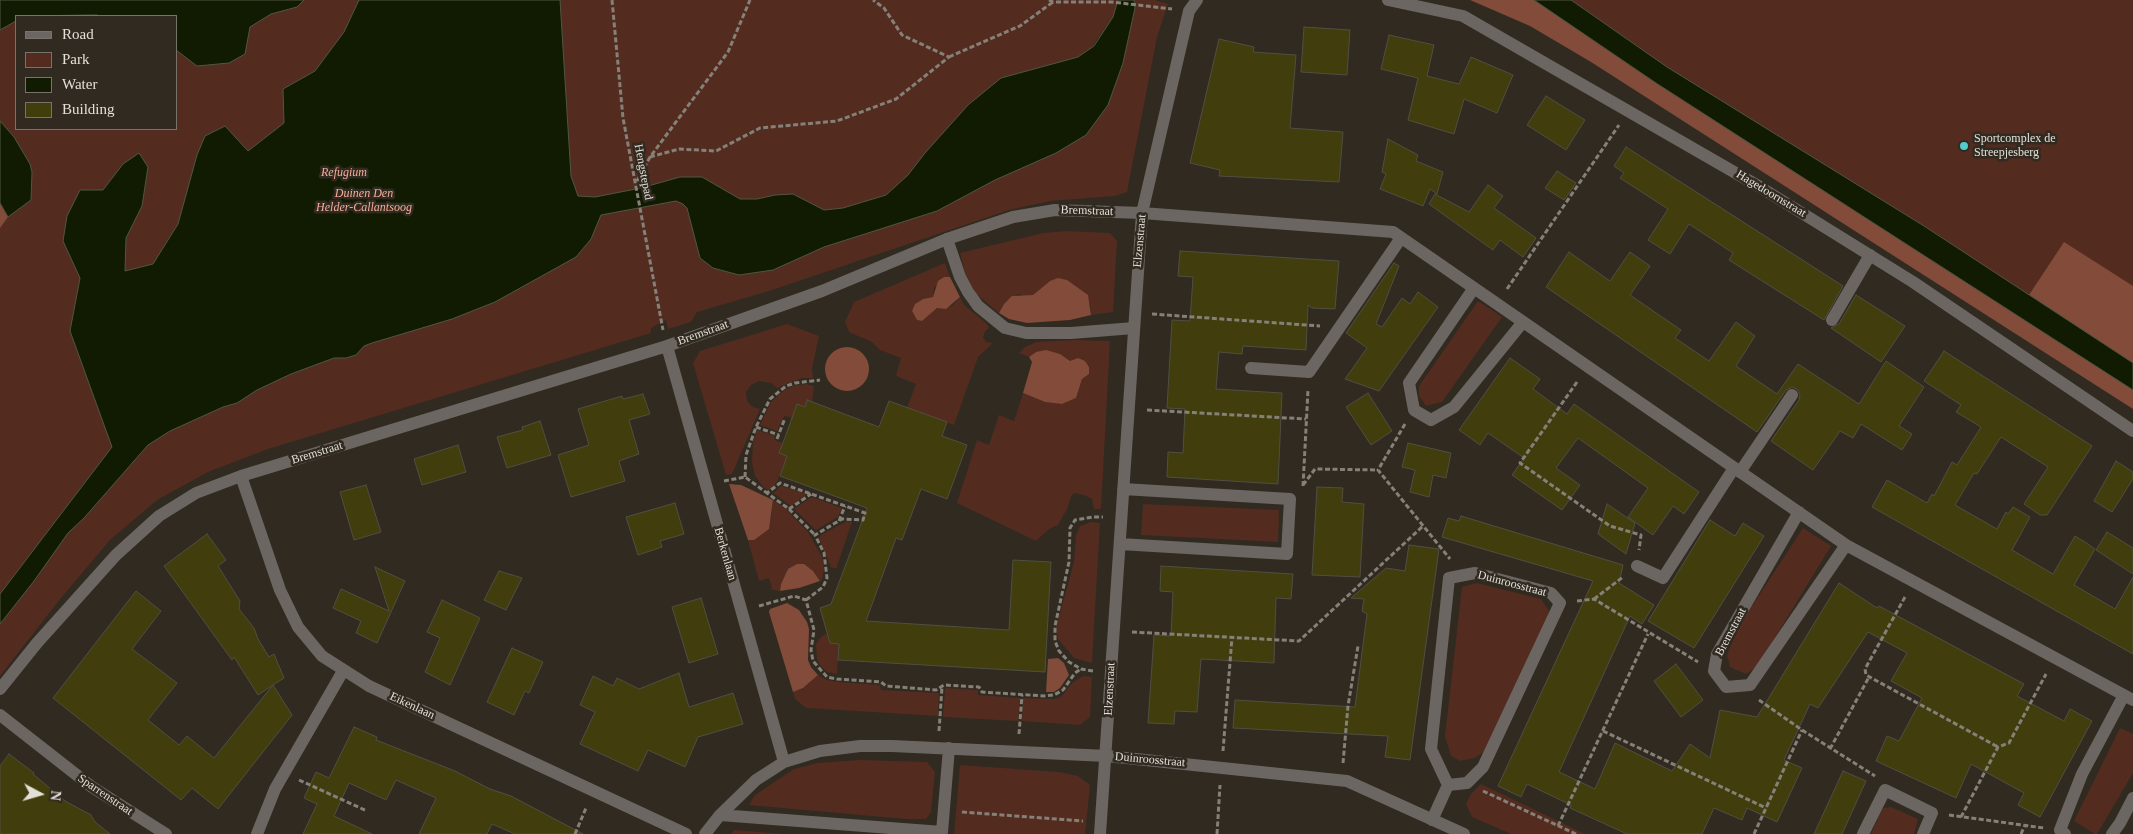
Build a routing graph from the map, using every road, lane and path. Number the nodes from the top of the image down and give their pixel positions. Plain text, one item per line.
1 (612, 0) edge
2 (750, 0) edge
3 (873, 0) edge
4 (1048, 0) edge
5 (1197, 0) edge
6 (1388, 0) edge
7 (1053, 2) junction
8 (1189, 11) junction
9 (949, 58) junction
10 (1628, 111) junction
11 (650, 156) junction
12 (636, 182) junction
13 (1142, 213) junction
14 (1402, 238) junction
15 (947, 239) junction
16 (1870, 255) junction
17 (1474, 288) junction
18 (1495, 302) junction
19 (1134, 312) junction
20 (1832, 320) dead end
21 (1523, 322) junction
22 (1338, 327) junction
23 (1134, 328) junction
24 (667, 346) junction
25 (1588, 367) junction
26 (1251, 368) dead end
27 (1308, 372) junction
28 (820, 380) dead end
29 (1792, 395) dead end
30 (1128, 409) junction
31 (1414, 410) junction
32 (785, 418) dead end
33 (1306, 419) junction
34 (756, 427) junction
35 (2133, 431) edge
36 (1378, 470) junction
37 (1737, 470) junction
38 (241, 476) junction
39 (745, 477) junction
40 (706, 485) junction
41 (1303, 486) junction
42 (1123, 489) junction
43 (767, 494) junction
44 (812, 494) junction
45 (1290, 499) junction
46 (845, 506) junction
47 (788, 509) junction
48 (1799, 512) junction
49 (1121, 518) junction
50 (839, 521) junction
51 (1423, 526) junction
52 (815, 535) junction
53 (1120, 544) junction
54 (1846, 545) junction
55 (1637, 566) junction
56 (1463, 575) junction
57 (1914, 582) junction
58 (1594, 599) junction
59 (806, 600) junction
60 (1560, 603) junction
61 (741, 610) junction
62 (1114, 630) junction
63 (1648, 634) junction
64 (1232, 637) junction
65 (1358, 646) dead end
66 (2055, 658) junction
67 (1081, 669) junction
68 (344, 671) junction
69 (1112, 671) junction
70 (1714, 671) junction
71 (1869, 677) junction
72 (1750, 685) junction
73 (942, 686) junction
74 (0, 689) edge
75 (1022, 695) junction
76 (2128, 698) edge
77 (0, 715) edge
78 (1802, 730) junction
79 (1603, 731) junction
80 (943, 748) junction
81 (1998, 748) junction
82 (1830, 749) junction
83 (1018, 752) junction
84 (1106, 756) junction
85 (784, 762) junction
86 (1221, 767) junction
87 (284, 773) junction
88 (1341, 781) junction
89 (1467, 783) junction
90 (1448, 785) junction
91 (1885, 790) junction
92 (594, 791) junction
93 (2133, 798) edge
94 (1766, 808) junction
95 (366, 811) dead end
96 (944, 811) junction
97 (1932, 813) junction
98 (720, 815) junction
99 (1961, 816) junction
100 (1432, 820) junction
101 (2025, 825) junction
102 (1558, 826) junction
103 (1101, 828) edge
104 (2062, 832) edge
105 (166, 834) edge
106 (257, 834) edge
107 (575, 834) edge
108 (686, 834) edge
109 (705, 834) edge
110 (1216, 834) edge
111 (1464, 834) edge
112 (1576, 834) edge
113 (1754, 834) edge
114 (1863, 834) edge
115 (1923, 834) edge
116 (2021, 834) edge
117 (2112, 834) edge

1 - 12 path, Hengstepad
2 - 11 path
3 - 9 path
4 - 7 path
5 - 8 street, Elzenstraat
6 - 10 street, Hagedoornstraat
7 - 8 path
7 - 9 path
8 - 13 street, Elzenstraat
9 - 11 path
10 - 16 street, Hagedoornstraat
10 - 18 path
11 - 12 path
12 - 24 path, Hengstepad
13 - 14 street, Bremstraat
13 - 15 street, Bremstraat
13 - 19 street, Elzenstraat
14 - 17 street, Bremstraat
14 - 22 street
15 - 23 street
15 - 24 street, Bremstraat
16 - 20 street
16 - 35 street, Hagedoornstraat
17 - 18 street, Bremstraat
17 - 31 street
18 - 21 street, Bremstraat
19 - 22 path
19 - 23 street, Elzenstraat
21 - 25 street, Bremstraat
21 - 31 street
22 - 27 street
23 - 30 street, Elzenstraat
24 - 38 street, Bremstraat
24 - 40 street, Berkenlaan
25 - 37 street, Bremstraat
25 - 55 path
26 - 27 street
27 - 33 path
28 - 34 path
29 - 37 street
30 - 33 path
30 - 42 street, Elzenstraat
31 - 36 path
32 - 34 path
33 - 41 path
34 - 39 path
36 - 41 path
36 - 51 path
37 - 48 street, Bremstraat
37 - 55 street
38 - 68 street, Eikenlaan
38 - 74 street, Bremstraat
39 - 40 path
39 - 43 path
40 - 61 street, Berkenlaan
41 - 45 path
42 - 45 street
42 - 49 street, Elzenstraat
43 - 44 path
43 - 47 path
44 - 46 path
44 - 47 path
45 - 53 street
46 - 50 path
46 - 50 path
47 - 52 path
48 - 54 street, Bremstraat
48 - 70 street, Bremstraat
49 - 53 street, Elzenstraat
49 - 67 path
50 - 52 path
51 - 56 path
51 - 64 path
52 - 59 path
53 - 62 street, Elzenstraat
54 - 57 street, Bremstraat
54 - 72 street
55 - 58 path
56 - 60 street, Duinroosstraat
56 - 90 street, Duinroosstraat
57 - 66 street, Bremstraat
57 - 71 path
58 - 60 path
58 - 63 path
59 - 61 path
59 - 73 path
60 - 89 street, Duinroosstraat
61 - 85 street, Berkenlaan
62 - 64 path
62 - 69 street, Elzenstraat
63 - 70 path
63 - 79 path
64 - 86 path
65 - 88 path
66 - 76 street, Bremstraat
66 - 81 path
67 - 69 path
67 - 75 path
68 - 87 street
68 - 92 street, Eikenlaan
69 - 84 street, Elzenstraat
70 - 72 street, Bremstraat
71 - 81 path
71 - 82 path
72 - 78 path
73 - 75 path
73 - 80 path
75 - 83 path
76 - 104 street, Bremstraat
77 - 105 street, Sparrenstraat
78 - 82 path
78 - 94 path
79 - 94 path
79 - 102 path
80 - 83 street, Duinroosstraat
80 - 85 street, Duinroosstraat
80 - 96 street
81 - 99 path
82 - 91 path
83 - 84 street, Duinroosstraat
84 - 86 street, Duinroosstraat
84 - 103 street, Elzenstraat
85 - 98 street, Duinroosstraat
86 - 88 street, Duinroosstraat
86 - 110 path
87 - 95 path
87 - 106 street
88 - 100 street, Duinroosstraat
89 - 90 street
89 - 102 path
90 - 100 street
91 - 97 street
91 - 114 street
92 - 107 path
92 - 108 street, Eikenlaan
93 - 117 street
94 - 113 path
96 - 98 street
96 - 103 path
97 - 99 path
97 - 115 street
98 - 109 street, Duinroosstraat
99 - 101 path
100 - 111 street, Duinroosstraat
101 - 104 path
101 - 116 path
102 - 112 path

